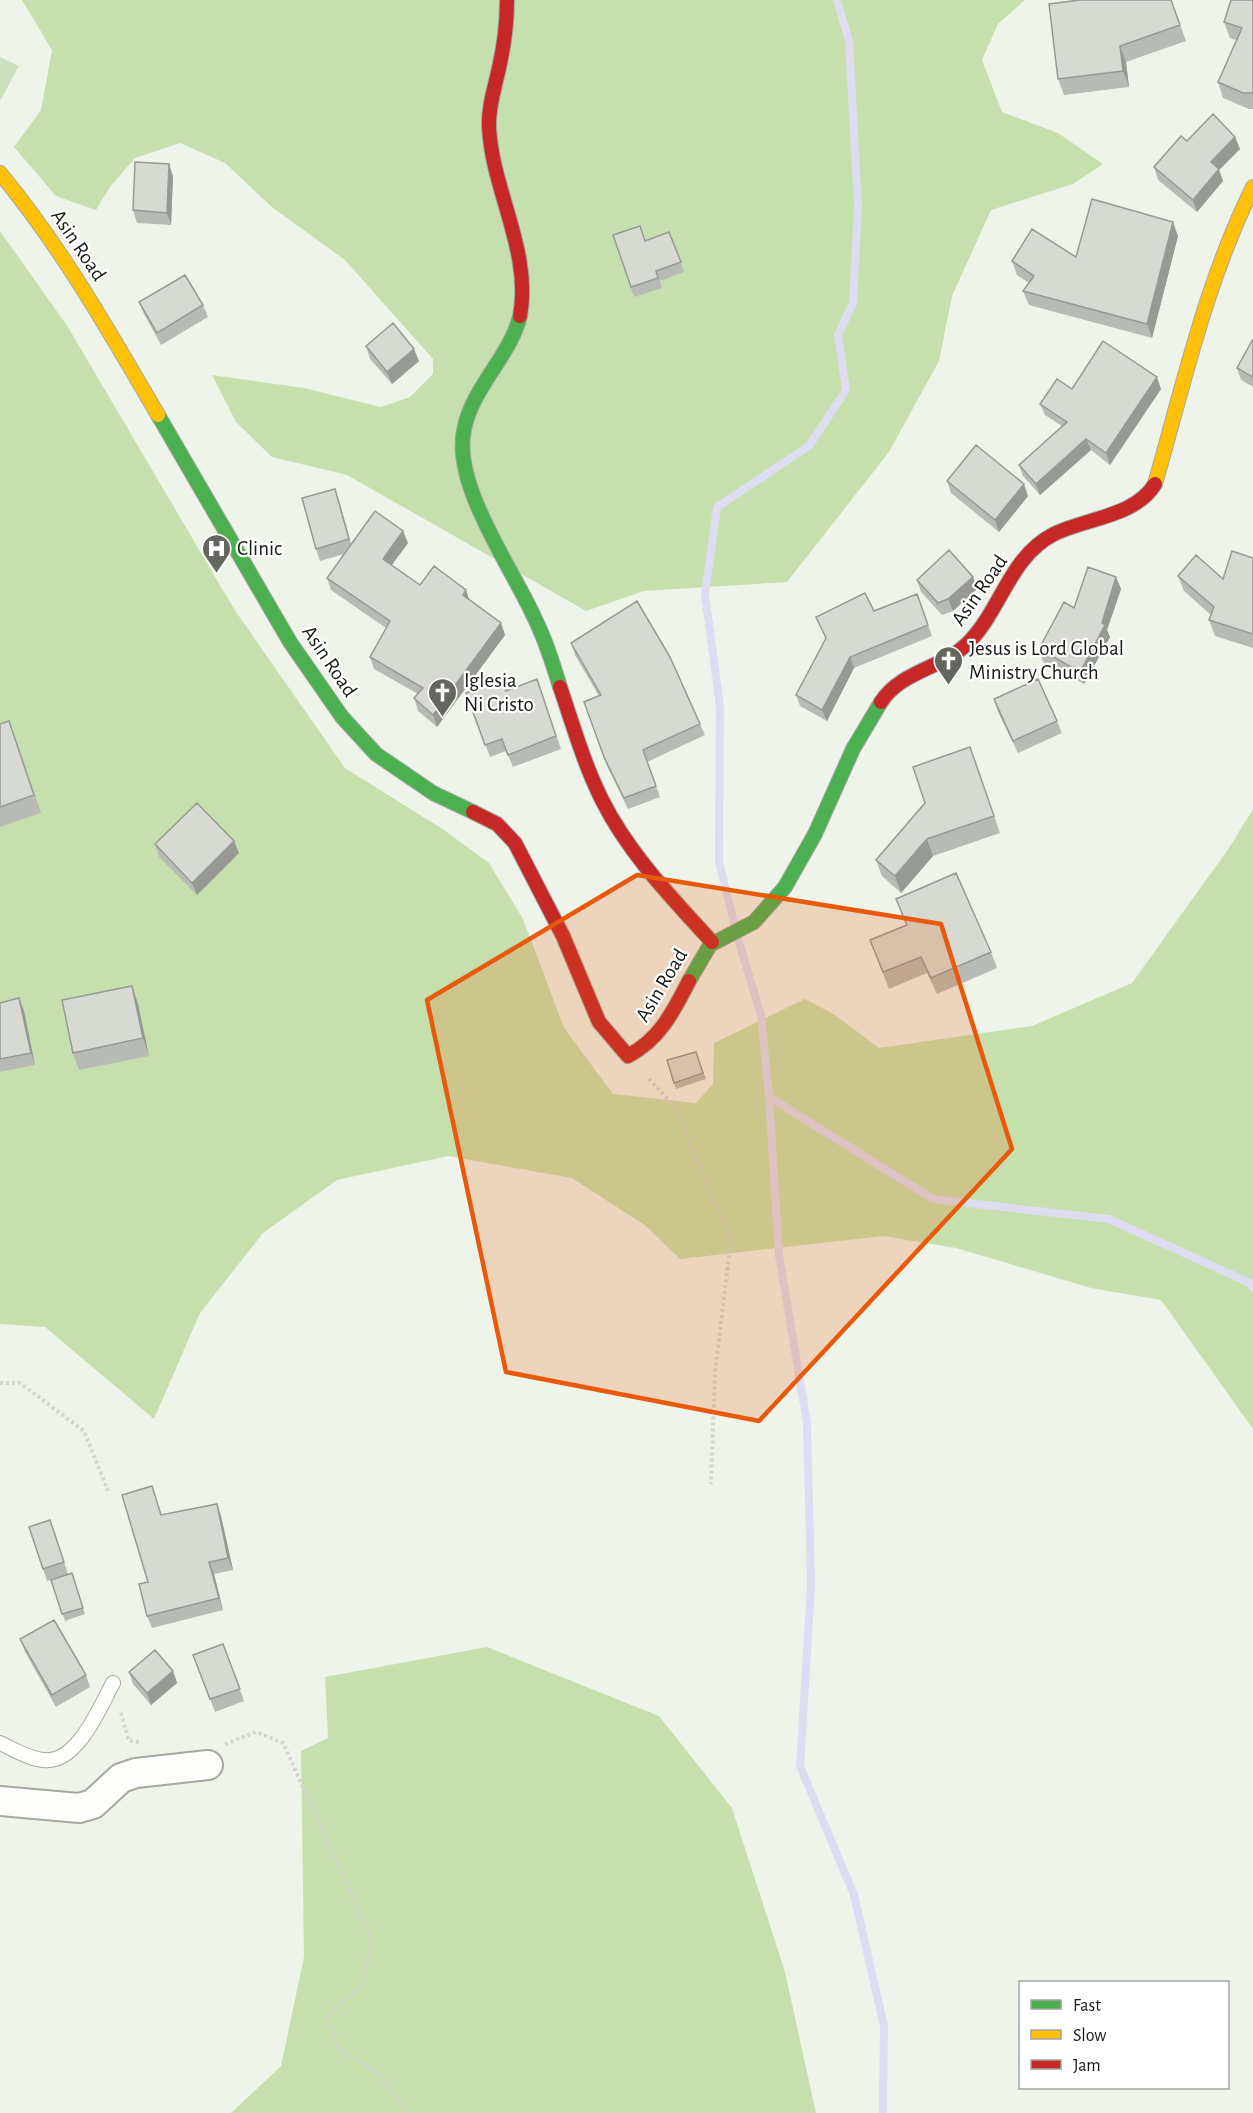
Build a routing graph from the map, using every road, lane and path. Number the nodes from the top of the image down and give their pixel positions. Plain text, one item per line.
1 (507, 0) edge
2 (0, 172) edge
3 (1253, 187) edge
4 (712, 942) junction
5 (628, 1056) junction
6 (0, 1383) edge
7 (711, 1484) dead end
8 (108, 1491) dead end
9 (113, 1683) joint
10 (0, 1743) edge
11 (152, 1743) dead end
12 (214, 1756) joint
13 (0, 1801) edge
14 (408, 2113) edge

1 - 4 main road
2 - 5 main road, Asin Road
3 - 4 main road, Asin Road
4 - 5 main road, Asin Road
5 - 7 path
6 - 8 path
9 - 10 lane
9 - 11 path
12 - 13 street
12 - 14 path

